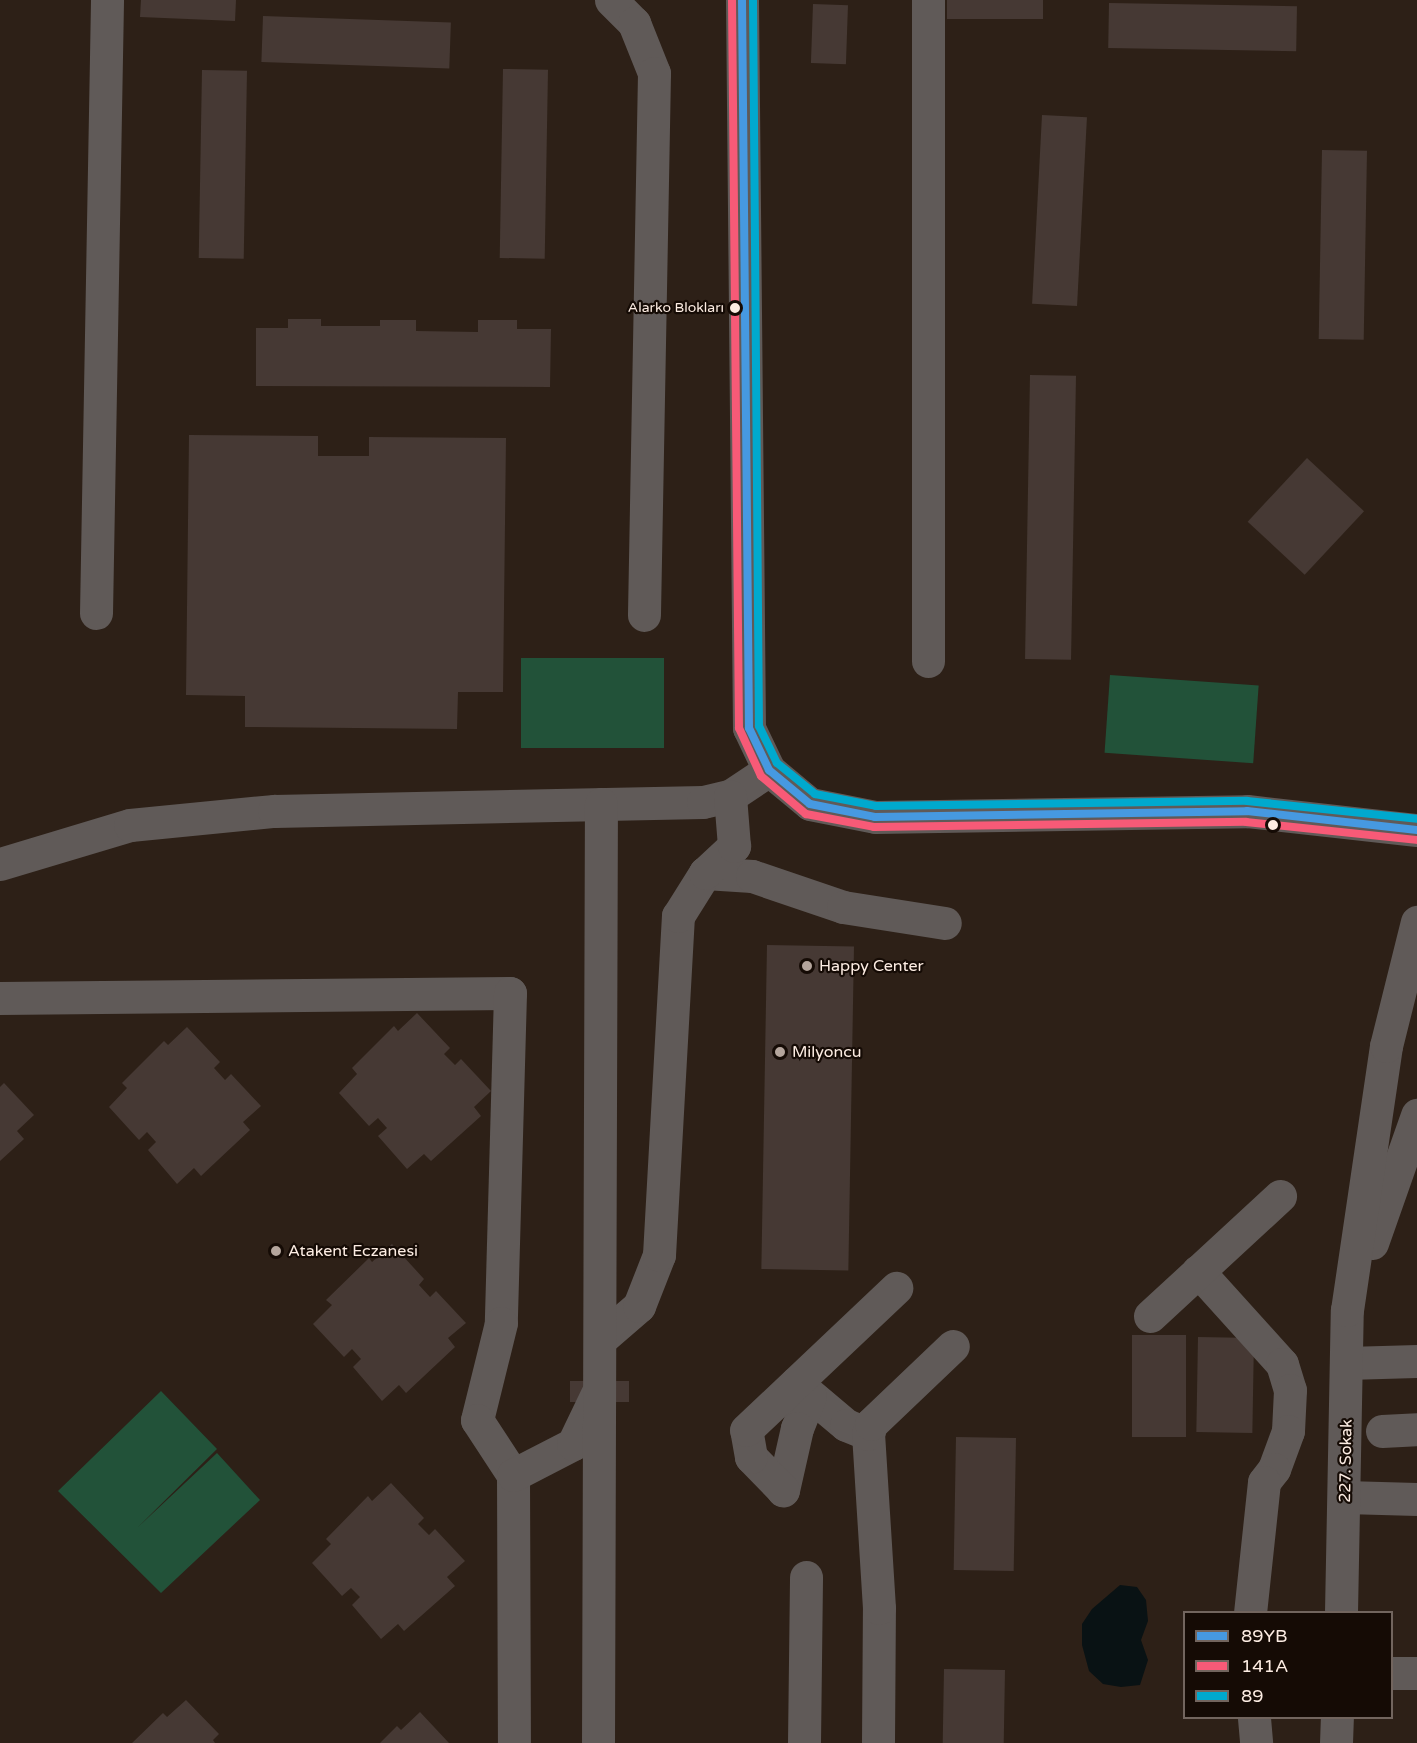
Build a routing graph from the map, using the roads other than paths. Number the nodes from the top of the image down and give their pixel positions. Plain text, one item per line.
1 (107, 0) edge
2 (610, 0) edge
3 (742, 0) edge
4 (928, 0) edge
5 (96, 613) dead end
6 (644, 615) dead end
7 (927, 661) dead end
8 (769, 770) junction
9 (730, 796) junction
10 (601, 804) junction
11 (1417, 830) edge
12 (0, 864) edge
13 (705, 873) junction
14 (1417, 922) edge
15 (945, 923) dead end
16 (0, 998) edge
17 (1417, 1115) edge
18 (1280, 1196) dead end
19 (1198, 1271) junction
20 (896, 1288) dead end
21 (1347, 1310) junction
22 (1150, 1316) dead end
23 (602, 1338) junction
24 (953, 1346) dead end
25 (1417, 1361) edge
26 (1347, 1362) junction
27 (601, 1384) junction
28 (1417, 1429) edge
29 (1382, 1431) dead end
30 (868, 1434) junction
31 (513, 1475) junction
32 (1345, 1497) junction
33 (1417, 1499) edge
34 (806, 1577) dead end
35 (1250, 1611) edge
36 (1341, 1611) edge
37 (1393, 1673) edge
38 (1417, 1673) edge
39 (1254, 1719) edge
40 (1337, 1719) edge
41 (514, 1743) edge
42 (598, 1743) edge
43 (804, 1743) edge
44 (878, 1743) edge
45 (1256, 1743) edge
46 (1336, 1743) edge

1 - 5 street
2 - 6 street
3 - 8 street
4 - 7 street
8 - 9 street
8 - 11 street
9 - 10 street
9 - 13 street
10 - 12 street
10 - 23 street
13 - 15 street
13 - 23 street
14 - 21 street
16 - 31 street
17 - 21 street
18 - 19 street
19 - 22 street
19 - 35 street
20 - 30 street
21 - 26 street, 227. Sokak
23 - 27 street
24 - 30 street
25 - 26 street
26 - 32 street, 227. Sokak
27 - 31 street
27 - 42 street
28 - 29 street
30 - 44 street
31 - 41 street
32 - 33 street
32 - 36 street, 227. Sokak
34 - 43 street
37 - 38 street
39 - 45 street
40 - 46 street

